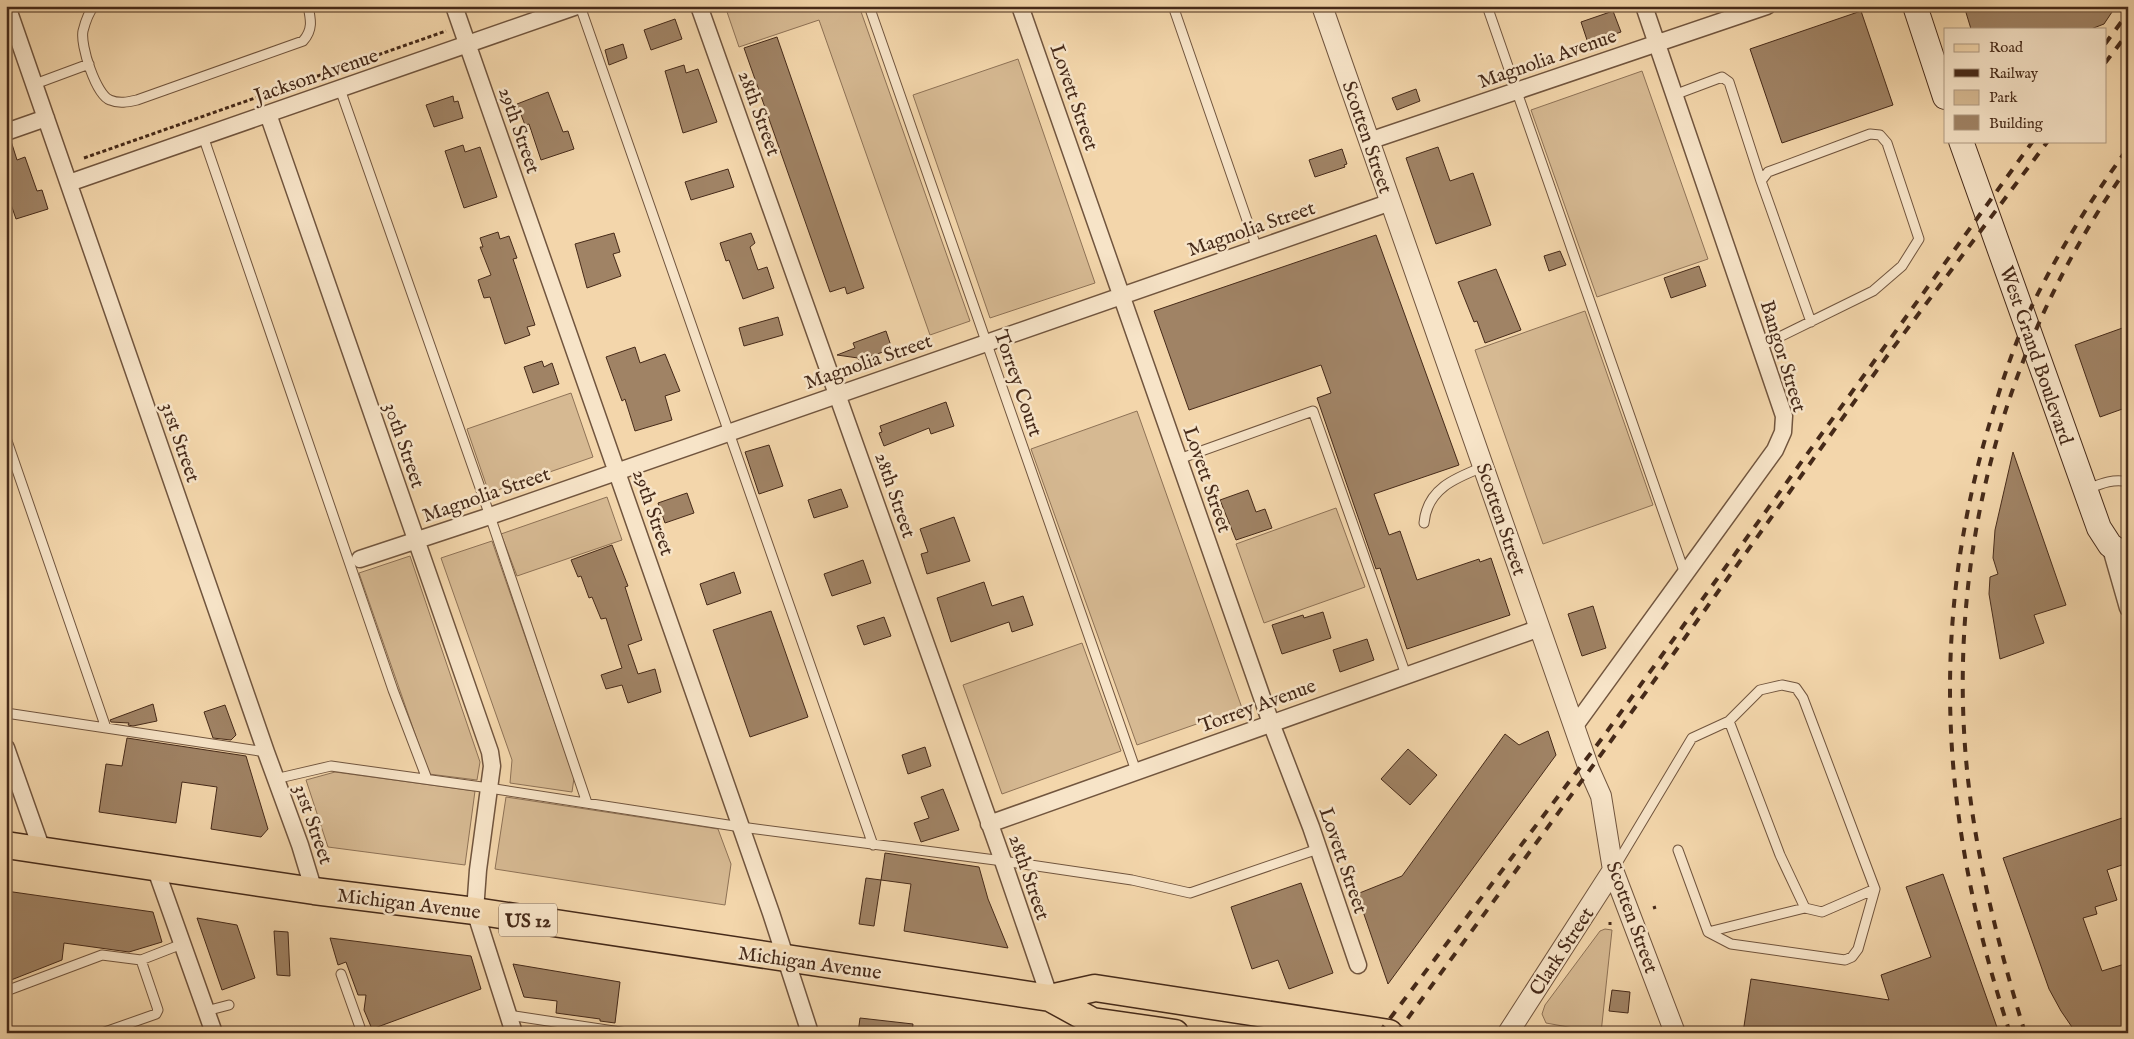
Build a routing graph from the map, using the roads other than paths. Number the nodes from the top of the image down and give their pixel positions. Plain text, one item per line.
1 (7, 6) edge
2 (94, 6) edge
3 (308, 6) edge
4 (454, 6) edge
5 (579, 6) edge
6 (699, 6) edge
7 (869, 6) edge
8 (1020, 6) edge
9 (1173, 6) edge
10 (1322, 6) edge
11 (1487, 6) edge
12 (1644, 6) edge
13 (1768, 6) edge
14 (1915, 6) edge
15 (1656, 43) junction
16 (468, 44) junction
17 (89, 64) junction
18 (35, 84) junction
19 (340, 89) junction
20 (1517, 90) junction
21 (1944, 94) edge
22 (1674, 95) junction
23 (268, 114) junction
24 (46, 118) junction
25 (6, 132) edge
26 (204, 136) junction
27 (1369, 141) junction
28 (1961, 142) edge
29 (1761, 181) junction
30 (69, 183) junction
31 (1391, 202) junction
32 (1257, 248) junction
33 (1122, 295) junction
34 (1811, 322) junction
35 (986, 343) junction
36 (1761, 346) junction
37 (838, 394) junction
38 (730, 432) junction
39 (6, 438) edge
40 (1179, 459) junction
41 (1483, 467) junction
42 (617, 471) junction
43 (2128, 482) edge
44 (2086, 490) junction
45 (490, 516) junction
46 (1424, 523) dead end
47 (416, 540) junction
48 (2119, 552) edge
49 (360, 559) dead end
50 (1685, 575) junction
51 (2128, 608) edge
52 (1540, 628) junction
53 (1406, 675) junction
54 (6, 713) edge
55 (1729, 721) junction
56 (1271, 723) junction
57 (1574, 727) junction
58 (106, 728) junction
59 (6, 748) edge
60 (266, 752) junction
61 (1136, 771) junction
62 (275, 779) junction
63 (427, 779) junction
64 (489, 788) junction
65 (587, 803) junction
66 (989, 824) junction
67 (741, 827) junction
68 (6, 844) edge
69 (873, 845) junction
70 (1318, 849) junction
71 (42, 850) junction
72 (1678, 850) dead end
73 (1003, 861) junction
74 (155, 867) junction
75 (1613, 870) junction
76 (1875, 889) junction
77 (314, 891) junction
78 (1805, 908) junction
79 (476, 912) junction
80 (1708, 932) junction
81 (182, 944) junction
82 (786, 959) junction
83 (141, 960) junction
84 (1358, 965) dead end
85 (341, 974) dead end
86 (6, 991) edge
87 (1050, 998) junction
88 (229, 1005) dead end
89 (206, 1011) junction
90 (508, 1015) junction
91 (1673, 1027) edge
92 (102, 1033) edge
93 (214, 1033) edge
94 (362, 1033) edge
95 (514, 1033) edge
96 (627, 1033) edge
97 (810, 1033) edge
98 (1175, 1033) edge
99 (1389, 1033) edge
100 (1508, 1033) edge

1 - 18 street, 31st Street
2 - 17 lane
3 - 17 lane
4 - 16 street, 29th Street
5 - 16 street, Jackson Avenue
5 - 38 lane
6 - 37 street, 28th Street
7 - 35 lane, Torrey Court
8 - 33 street, Lovett Street
9 - 32 lane
10 - 27 street, Scotten Street
11 - 20 lane
12 - 15 street, Bangor Street
13 - 15 street, Magnolia Avenue
14 - 21 main road
15 - 20 street, Magnolia Avenue
15 - 22 street, Bangor Street
16 - 19 street, Jackson Avenue
16 - 42 street, 29th Street
17 - 18 lane
18 - 24 street, 31st Street
19 - 23 street, Jackson Avenue
19 - 45 lane
20 - 27 street, Magnolia Avenue
20 - 50 lane
22 - 29 lane
22 - 36 street, Bangor Street
23 - 26 street, Jackson Avenue
23 - 47 street, 30th Street
24 - 25 street
24 - 30 street, 31st Street
26 - 30 street, Jackson Avenue
26 - 63 lane
27 - 31 street, Scotten Street
28 - 44 main road, West Grand Boulevard
29 - 34 lane
29 - 34 lane
30 - 60 street, 31st Street
31 - 32 street, Magnolia Street
31 - 41 street, Scotten Street
32 - 33 street, Magnolia Street
33 - 35 street, Magnolia Street
33 - 40 street, Lovett Street
34 - 36 lane
35 - 37 street, Magnolia Street
35 - 61 lane, Torrey Court
36 - 50 street, Bangor Street
37 - 38 street, Magnolia Street
37 - 66 street, 28th Street
38 - 42 street, Magnolia Street
38 - 69 lane
39 - 58 lane
40 - 53 lane
40 - 56 street, Lovett Street
41 - 46 lane
41 - 52 street, Scotten Street
42 - 45 street, Magnolia Street
42 - 67 street, 29th Street
43 - 44 lane
44 - 48 main road, West Grand Boulevard
45 - 47 street, Magnolia Street
45 - 65 lane
47 - 49 street, Magnolia Street
47 - 64 street, 30th Street
48 - 51 street
50 - 57 street, Bangor Street
52 - 53 street, Torrey Avenue
52 - 57 street, Scotten Street
53 - 56 street, Torrey Avenue
54 - 58 lane
55 - 75 lane
55 - 76 lane
55 - 78 lane
56 - 61 street, Torrey Avenue
56 - 70 street, Lovett Street
57 - 75 street, Scotten Street
58 - 60 lane
59 - 71 street
60 - 62 street, 31st Street
61 - 66 street, Torrey Avenue
62 - 63 lane
62 - 77 street, 31st Street
63 - 64 lane
64 - 65 lane
64 - 79 street, 30th Street
65 - 67 lane
66 - 73 street, 28th Street
67 - 69 lane
67 - 82 street, 29th Street
68 - 71 main road, Michigan Avenue / US 12
69 - 73 lane
70 - 73 lane
70 - 84 street, Lovett Street
71 - 74 main road, Michigan Avenue / US 12
72 - 80 lane
73 - 87 street, 28th Street
74 - 77 main road, Michigan Avenue / US 12
74 - 81 street
75 - 91 street, Scotten Street
75 - 100 street, Clark Street
76 - 78 lane
76 - 80 lane
77 - 79 main road, Michigan Avenue / US 12
78 - 80 lane
79 - 82 main road, Michigan Avenue / US 12
79 - 90 street, 30th Street
81 - 83 lane
81 - 89 street
82 - 87 main road, Michigan Avenue / US 12
82 - 97 street, 29th Street
83 - 86 lane
83 - 92 lane
85 - 94 lane
87 - 98 main road, Michigan Avenue / US 12
87 - 99 main road, Michigan Avenue / US 12
88 - 89 lane
89 - 93 street
90 - 95 street, 30th Street
90 - 96 lane

